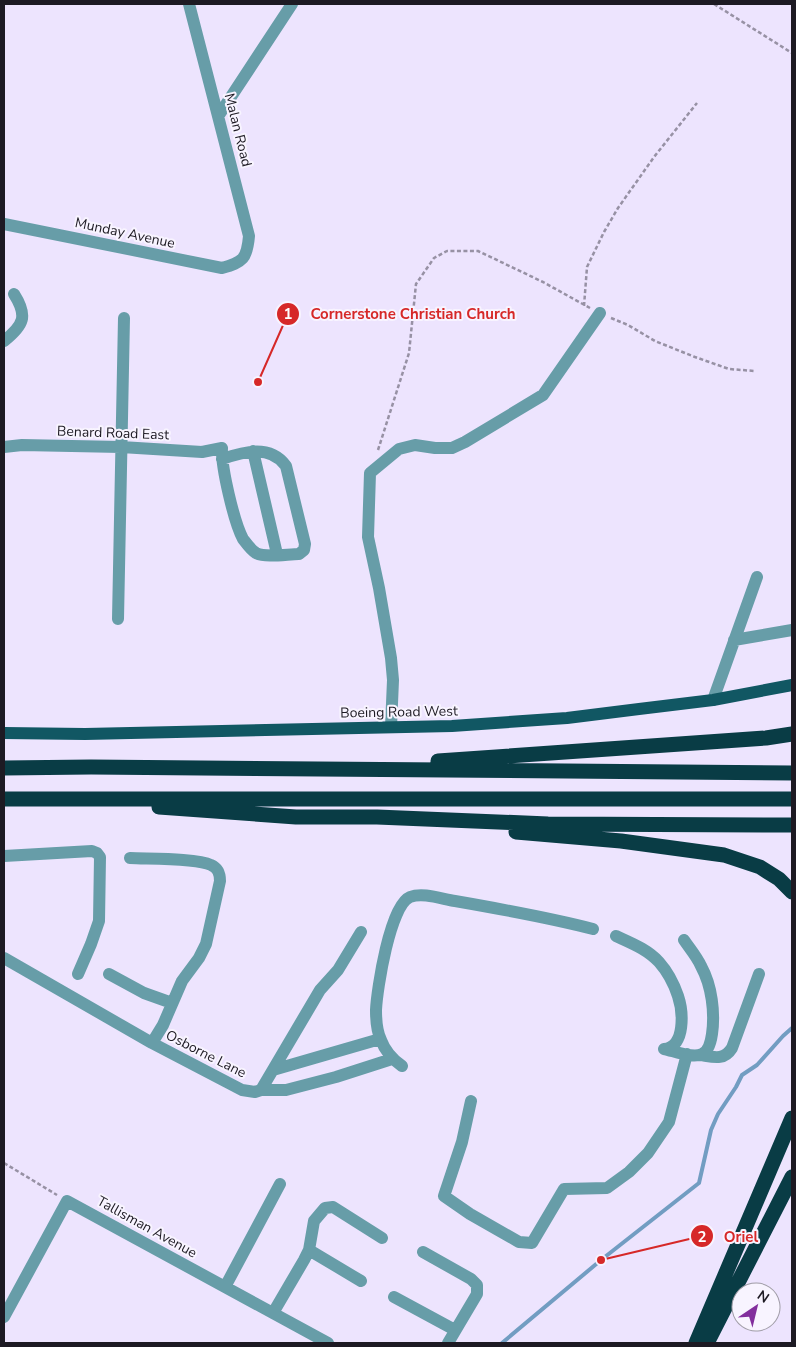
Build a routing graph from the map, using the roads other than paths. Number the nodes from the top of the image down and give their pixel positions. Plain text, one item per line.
1 (189, 4) edge
2 (292, 4) edge
3 (219, 115) junction
4 (4, 224) edge
5 (239, 263) joint
6 (14, 294) dead end
7 (600, 313) road end
8 (124, 318) dead end
9 (4, 341) edge
10 (4, 447) edge
11 (121, 447) junction
12 (253, 451) junction
13 (222, 454) junction
14 (277, 554) junction
15 (757, 577) dead end
16 (118, 619) dead end
17 (792, 630) edge
18 (734, 640) junction
19 (792, 685) edge
20 (713, 700) junction
21 (391, 727) junction
22 (4, 733) edge
23 (792, 734) edge
24 (4, 768) edge
25 (327, 769) junction
26 (792, 772) edge
27 (4, 798) edge
28 (792, 799) edge
29 (93, 800) junction
30 (377, 817) junction
31 (792, 825) edge
32 (4, 856) edge
33 (130, 858) dead end
34 (792, 892) edge
35 (593, 929) dead end
36 (361, 932) dead end
37 (616, 936) dead end
38 (684, 940) dead end
39 (4, 958) edge
40 (78, 974) dead end
41 (109, 974) dead end
42 (759, 974) dead end
43 (172, 1003) junction
44 (380, 1039) junction
45 (152, 1043) junction
46 (687, 1054) junction
47 (701, 1055) junction
48 (274, 1070) junction
49 (261, 1090) junction
50 (471, 1101) dead end
51 (792, 1118) edge
52 (792, 1177) edge
53 (280, 1184) dead end
54 (382, 1238) dead end
55 (309, 1250) junction
56 (423, 1252) dead end
57 (361, 1281) dead end
58 (225, 1287) junction
59 (394, 1297) dead end
60 (274, 1313) junction
61 (4, 1317) edge
62 (455, 1330) junction
63 (328, 1343) edge
64 (448, 1343) edge
65 (696, 1343) edge
66 (707, 1343) edge

1 - 3 street, Malan Road
2 - 3 street
3 - 5 street, Malan Road
4 - 5 street, Munday Avenue
6 - 9 street
7 - 21 street
8 - 11 street
10 - 11 street, Benard Road East
11 - 13 street, Benard Road East
11 - 16 street
12 - 13 street, Benard Road East
12 - 14 street
12 - 14 street
13 - 14 street
15 - 18 street
17 - 18 street
18 - 20 street
19 - 20 main road, Boeing Road West
20 - 21 main road, Boeing Road West
21 - 22 main road, Boeing Road West
23 - 25 highway
24 - 25 highway
25 - 26 highway
27 - 29 highway
28 - 29 highway
29 - 30 highway
30 - 31 highway
30 - 34 highway
32 - 40 street
33 - 43 street
35 - 44 street
36 - 48 street
37 - 46 street
38 - 47 street
39 - 45 street, Osborne Lane
41 - 43 street
42 - 47 street
43 - 45 street
44 - 48 street
44 - 49 street, Osborne Lane
45 - 49 street, Osborne Lane
46 - 47 street
46 - 50 street
48 - 49 street
51 - 65 highway
52 - 66 highway
53 - 58 street
54 - 55 street
55 - 57 street
55 - 60 street
56 - 62 street
58 - 60 street, Tallisman Avenue
58 - 61 street, Tallisman Avenue
59 - 62 street
60 - 63 street, Tallisman Avenue
62 - 64 street

